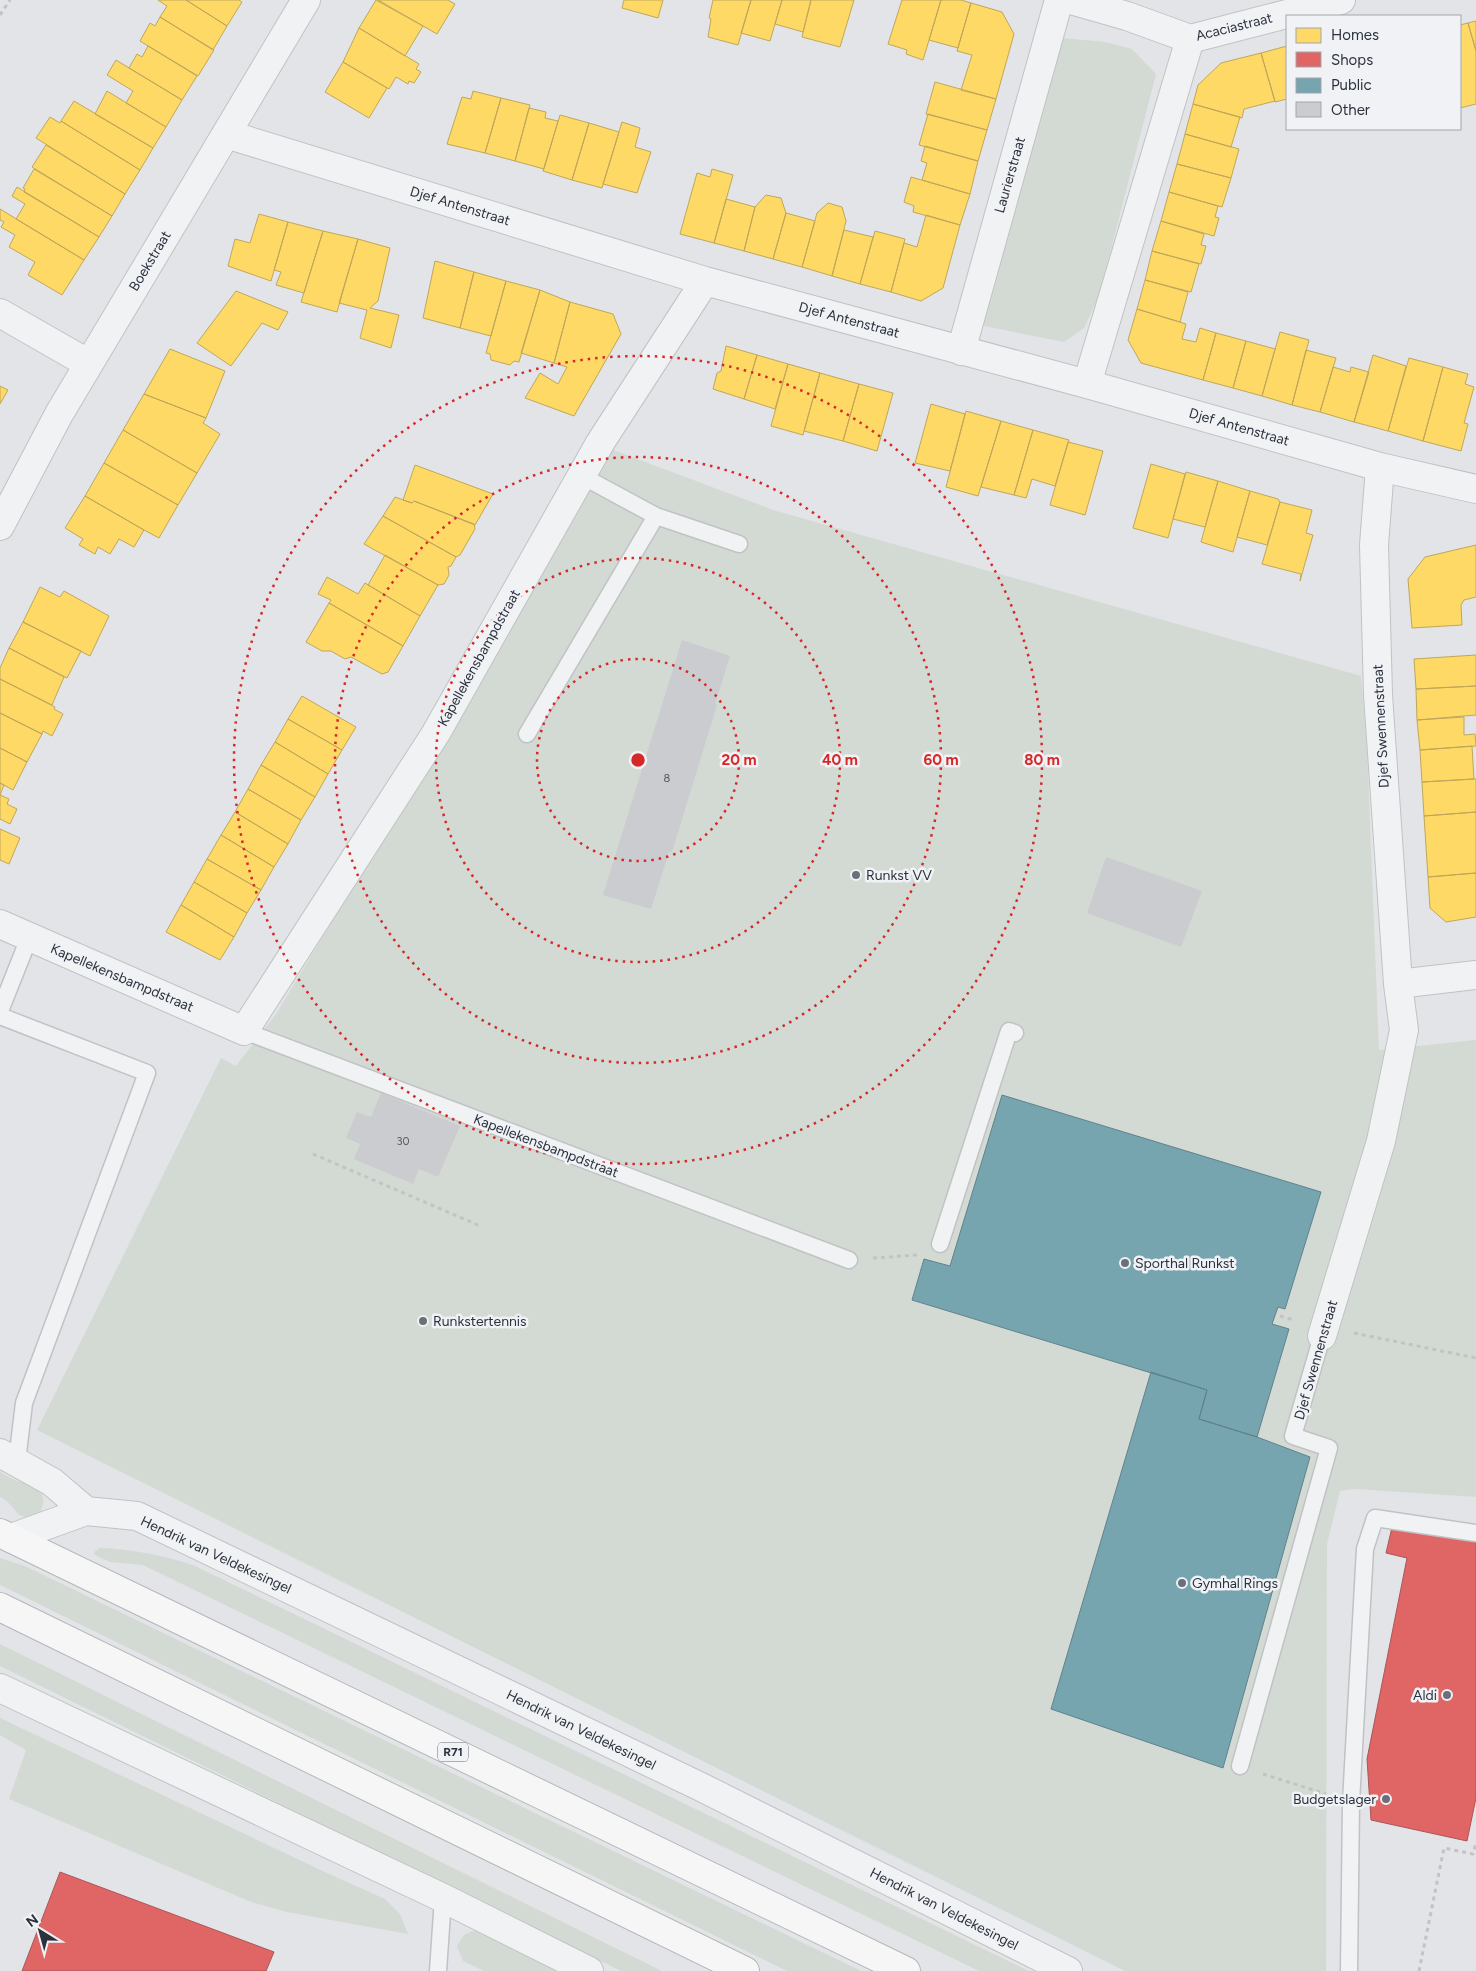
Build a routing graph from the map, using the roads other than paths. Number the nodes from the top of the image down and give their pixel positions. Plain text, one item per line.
1 (306, 0) edge
2 (1059, 0) edge
3 (1071, 0) edge
4 (1341, 0) edge
5 (1128, 8) edge
6 (1190, 39) junction
7 (226, 134) junction
8 (706, 281) junction
9 (0, 313) edge
10 (961, 351) junction
11 (89, 364) junction
12 (1088, 384) junction
13 (1380, 467) junction
14 (582, 476) junction
15 (1476, 489) edge
16 (656, 516) junction
17 (0, 526) edge
18 (739, 544) dead end
19 (527, 734) dead end
20 (0, 924) edge
21 (29, 938) junction
22 (1476, 975) edge
23 (1398, 984) junction
24 (0, 1011) edge
25 (0, 1016) edge
26 (244, 1031) junction
27 (1015, 1033) dead end
28 (940, 1244) road end
29 (849, 1260) road end
30 (1324, 1332) joint
31 (8, 1457) edge
32 (86, 1511) junction
33 (1476, 1533) edge
34 (5, 1536) edge
35 (0, 1607) edge
36 (0, 1688) edge
37 (1240, 1766) road end
38 (443, 1898) junction
39 (438, 1971) edge
40 (589, 1971) edge
41 (745, 1971) edge
42 (906, 1971) edge
43 (1068, 1971) edge
44 (1350, 1971) edge

1 - 7 street, Boekstraat
2 - 10 street, Laurierstraat
3 - 5 street, Acaciastraat
4 - 6 street, Acaciastraat
5 - 6 street, Acaciastraat
6 - 12 street
7 - 8 street, Djef Antenstraat
7 - 11 street, Boekstraat
8 - 10 street, Djef Antenstraat
8 - 14 street, Kapellekensbampdstraat
9 - 11 street
10 - 12 street, Djef Antenstraat
11 - 17 street, Boekstraat
12 - 13 street, Djef Antenstraat
13 - 15 street, Djef Antenstraat
13 - 23 street, Djef Swennenstraat
14 - 16 lane
14 - 26 street, Kapellekensbampdstraat
16 - 18 lane
16 - 19 lane
20 - 21 street, Kapellekensbampdstraat
21 - 24 lane
21 - 26 street, Kapellekensbampdstraat
22 - 23 street
23 - 30 street, Djef Swennenstraat
25 - 31 lane
26 - 29 lane, Kapellekensbampdstraat
27 - 28 lane
30 - 37 lane, Djef Swennenstraat
31 - 32 street
32 - 34 street, Hendrik van Veldekesingel
32 - 43 street, Hendrik van Veldekesingel
33 - 44 lane
34 - 42 highway, Hendrik van Veldekesingel / R71
35 - 41 highway
36 - 38 street
38 - 39 lane
38 - 40 street

